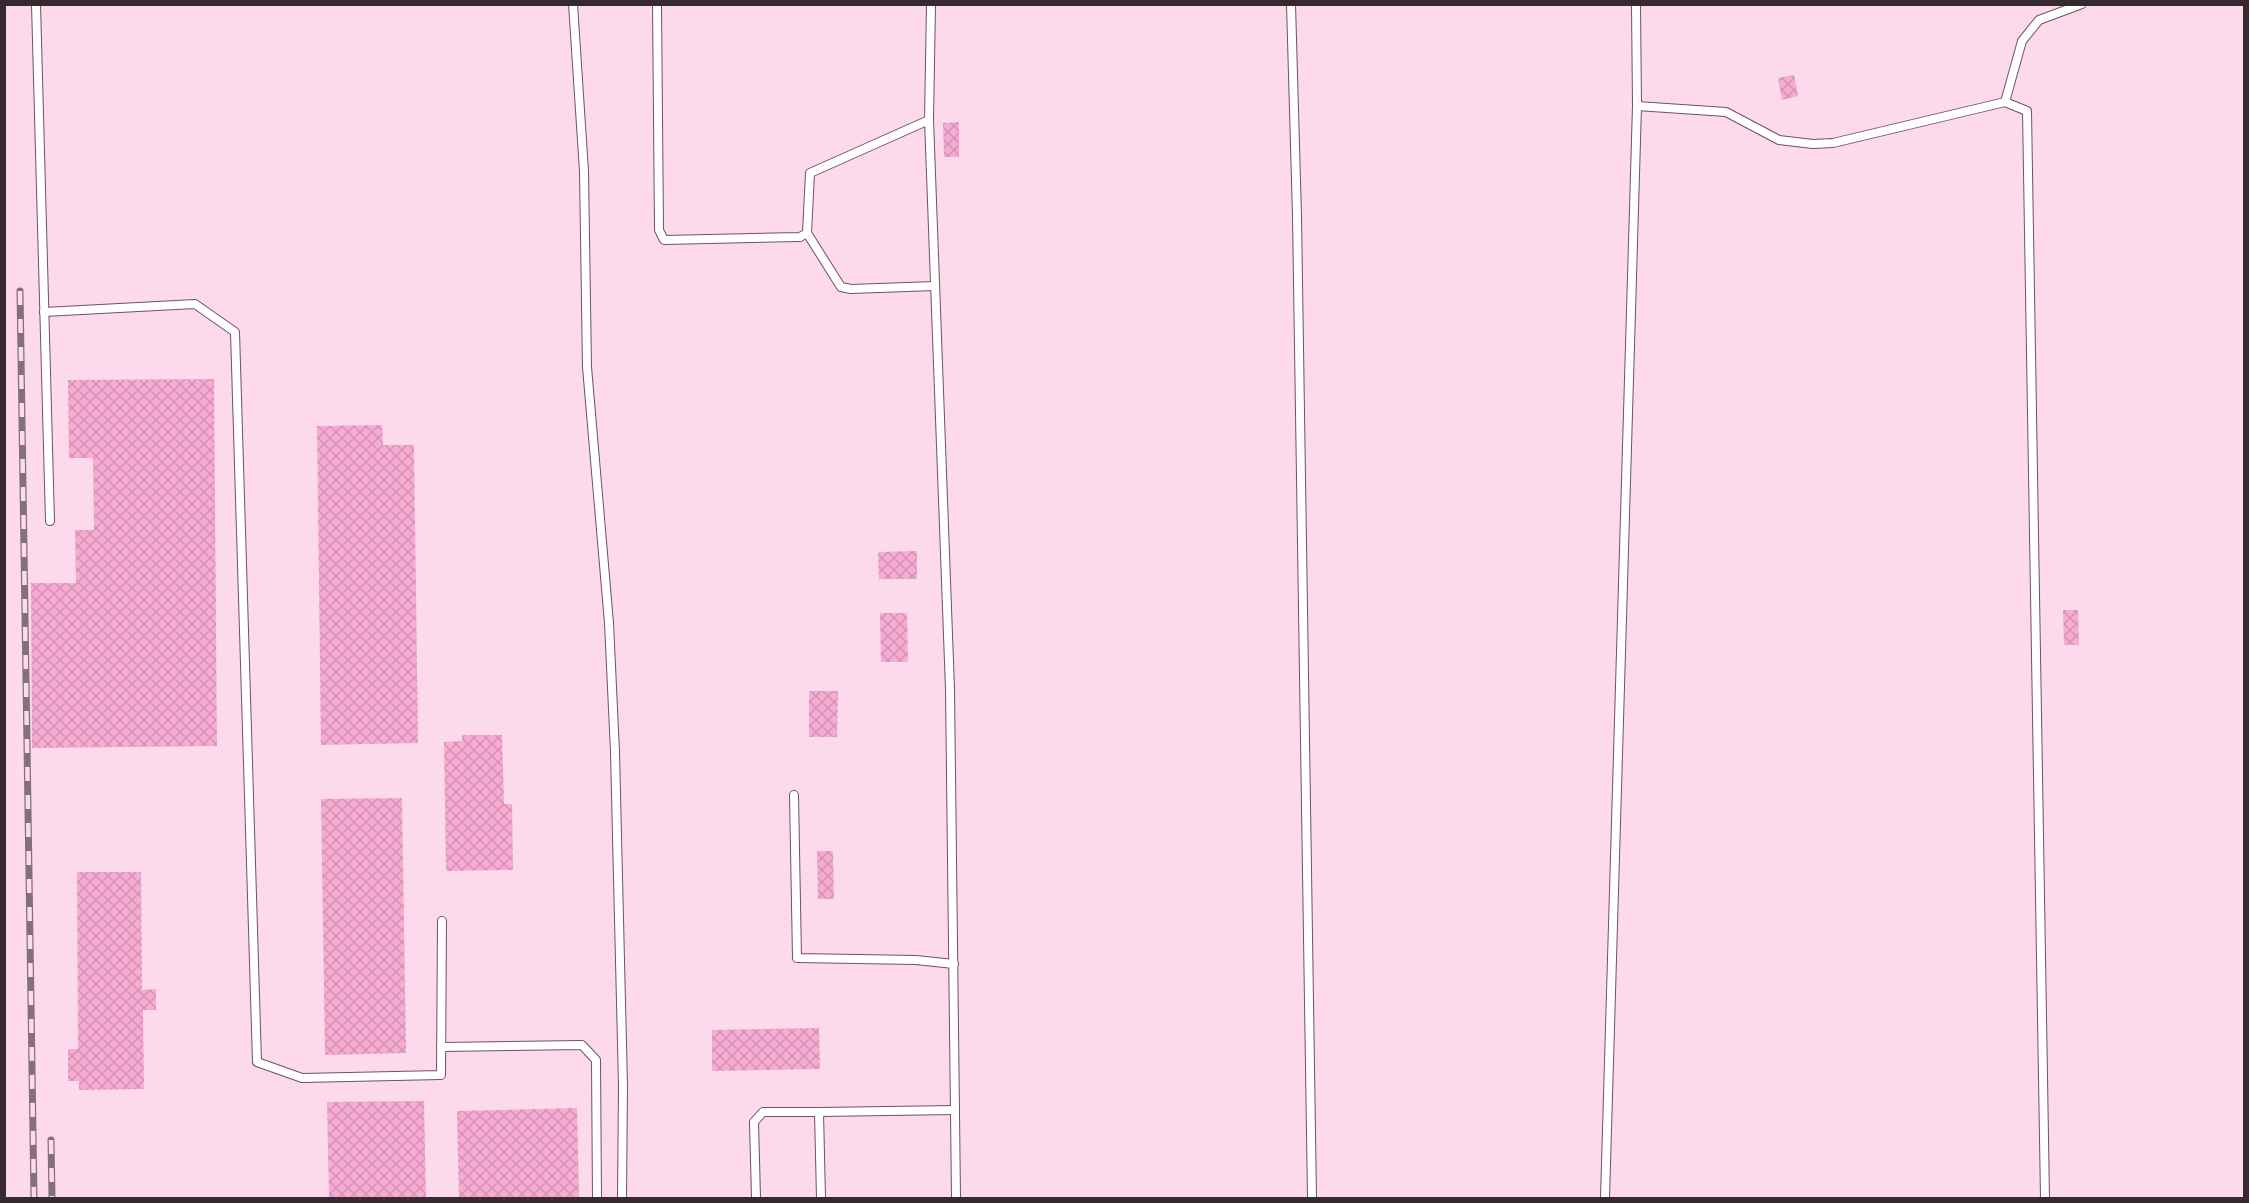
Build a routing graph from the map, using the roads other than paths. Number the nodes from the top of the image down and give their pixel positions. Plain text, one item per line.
1 (36, 4) edge
2 (573, 4) edge
3 (657, 4) edge
4 (931, 4) edge
5 (1291, 4) edge
6 (1636, 4) edge
7 (2082, 4) edge
8 (2005, 102) junction
9 (1637, 106) junction
10 (929, 120) junction
11 (807, 233) junction
12 (935, 286) junction
13 (44, 312) junction
14 (50, 521) dead end
15 (794, 795) dead end
16 (441, 921) dead end
17 (954, 964) junction
18 (441, 1047) junction
19 (955, 1110) junction
20 (819, 1112) junction
21 (597, 1198) edge
22 (622, 1198) edge
23 (756, 1198) edge
24 (821, 1198) edge
25 (956, 1198) edge
26 (1312, 1198) edge
27 (1605, 1198) edge
28 (2045, 1198) edge

1 - 13 lane
2 - 22 lane
3 - 11 lane
4 - 10 lane
5 - 26 lane
6 - 9 lane
7 - 8 lane
8 - 9 lane
8 - 28 lane
9 - 27 lane
10 - 11 lane
10 - 12 lane
11 - 12 lane
12 - 17 lane
13 - 14 lane
13 - 18 lane
15 - 17 lane
16 - 18 lane
17 - 19 lane
18 - 21 lane
19 - 20 lane
19 - 25 lane
20 - 23 lane
20 - 24 lane

